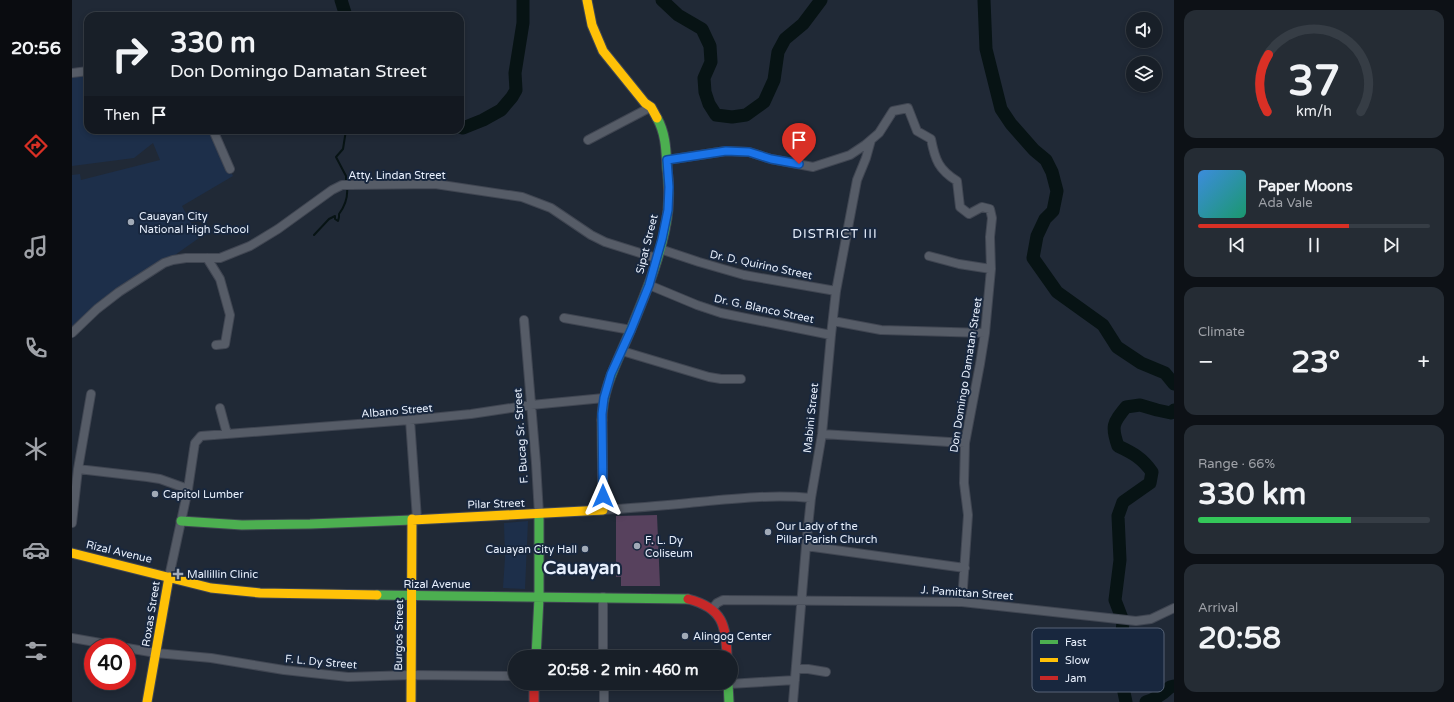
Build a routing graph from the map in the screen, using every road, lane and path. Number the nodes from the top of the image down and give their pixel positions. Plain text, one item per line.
1 (587, 0) edge
2 (84, 72) edge
3 (72, 73) edge
4 (651, 107) junction
5 (215, 134) edge
6 (588, 140) dead end
7 (871, 140) junction
8 (667, 160) junction
9 (230, 169) dead end
10 (660, 249) junction
11 (929, 256) dead end
12 (207, 258) junction
13 (656, 258) junction
14 (991, 269) junction
15 (649, 285) junction
16 (836, 291) junction
17 (564, 318) dead end
18 (524, 320) dead end
19 (832, 321) junction
20 (631, 330) junction
21 (72, 333) edge
22 (985, 333) junction
23 (831, 335) junction
24 (216, 345) dead end
25 (622, 351) junction
26 (742, 379) dead end
27 (91, 394) dead end
28 (604, 398) junction
29 (531, 405) junction
30 (220, 408) dead end
31 (410, 420) junction
32 (227, 434) junction
33 (822, 434) junction
34 (965, 443) junction
35 (76, 465) edge
36 (188, 489) junction
37 (811, 498) junction
38 (603, 510) junction
39 (538, 514) junction
40 (415, 519) junction
41 (181, 521) junction
42 (72, 523) edge
43 (806, 546) junction
44 (72, 553) edge
45 (965, 568) junction
46 (169, 577) junction
47 (412, 596) junction
48 (603, 597) junction
49 (539, 598) junction
50 (801, 600) junction
51 (962, 602) junction
52 (1174, 608) edge
53 (712, 609) junction
54 (72, 638) edge
55 (84, 640) edge
56 (136, 650) edge
57 (536, 650) edge
58 (603, 650) edge
59 (727, 650) edge
60 (156, 653) junction
61 (796, 669) junction
62 (826, 672) dead end
63 (411, 675) junction
64 (508, 676) edge
65 (795, 680) junction
66 (738, 683) edge
67 (534, 690) edge
68 (604, 690) edge
69 (728, 690) edge
70 (147, 702) edge
71 (411, 702) edge
72 (534, 702) edge
73 (604, 702) edge
74 (729, 702) edge
75 (793, 702) edge

1 - 4 street, Sipat Street
2 - 3 street
4 - 6 street
4 - 8 street, Sipat Street
5 - 9 street
7 - 8 street, Don Domingo Damatan Street
7 - 14 street, Don Domingo Damatan Street
7 - 16 street, Mabini Street
8 - 10 street, Sipat Street
10 - 13 street, Sipat Street
10 - 16 street, Dr. D. Quirino Street
11 - 14 street
12 - 13 street, Atty. Lindan Street
12 - 21 street, Atty. Lindan Street
12 - 24 street
13 - 15 street, Sipat Street
14 - 22 street, Don Domingo Damatan Street
15 - 20 street, Sipat Street
15 - 23 street, Dr. G. Blanco Street
16 - 19 street, Mabini Street
17 - 20 street
18 - 29 street, F. Bucag Sr. Street
19 - 22 street
19 - 23 street, Mabini Street
20 - 25 street, Sipat Street
22 - 34 street, Don Domingo Damatan Street
23 - 33 street, Mabini Street
25 - 26 street
25 - 28 street, Sipat Street
27 - 35 street
28 - 29 street, Albano Street
28 - 38 street, Sipat Street
29 - 31 street, Albano Street
29 - 39 street, F. Bucag Sr. Street
30 - 32 street
31 - 32 street, Albano Street
31 - 40 street
32 - 36 street, Albano Street
33 - 34 street
33 - 37 street, Mabini Street
34 - 45 street, Don Domingo Damatan Street
35 - 36 street
35 - 42 street
36 - 41 street
37 - 38 street, Pilar Street
37 - 43 street, Mabini Street
38 - 39 street, Pilar Street
39 - 40 street, Pilar Street
39 - 49 street, F. Bucag Sr. Street
40 - 41 street, Pilar Street
40 - 47 street, Burgos Street
41 - 46 street
43 - 45 street
43 - 50 street, Mabini Street
44 - 46 street, Rizal Avenue
45 - 51 street, Don Domingo Damatan Street
46 - 47 street, Rizal Avenue
46 - 60 street, Roxas Street
47 - 49 street, Rizal Avenue
47 - 63 street, Burgos Street
48 - 49 street, Rizal Avenue
48 - 53 street, Rizal Avenue
48 - 58 street
49 - 57 street, F. Bucag Sr. Street
50 - 51 street, J. Pamittan Street
50 - 53 street
50 - 61 street, Mabini Street
51 - 52 street, J. Pamittan Street
53 - 59 street
54 - 55 street
56 - 60 street, F. L. Dy Street
60 - 63 street, F. L. Dy Street
60 - 70 street, Roxas Street
61 - 62 street
61 - 65 street, Mabini Street
63 - 64 street, F. L. Dy Street
63 - 71 street, Burgos Street
65 - 66 street
65 - 75 street, Mabini Street
67 - 72 street
68 - 73 street
69 - 74 street

